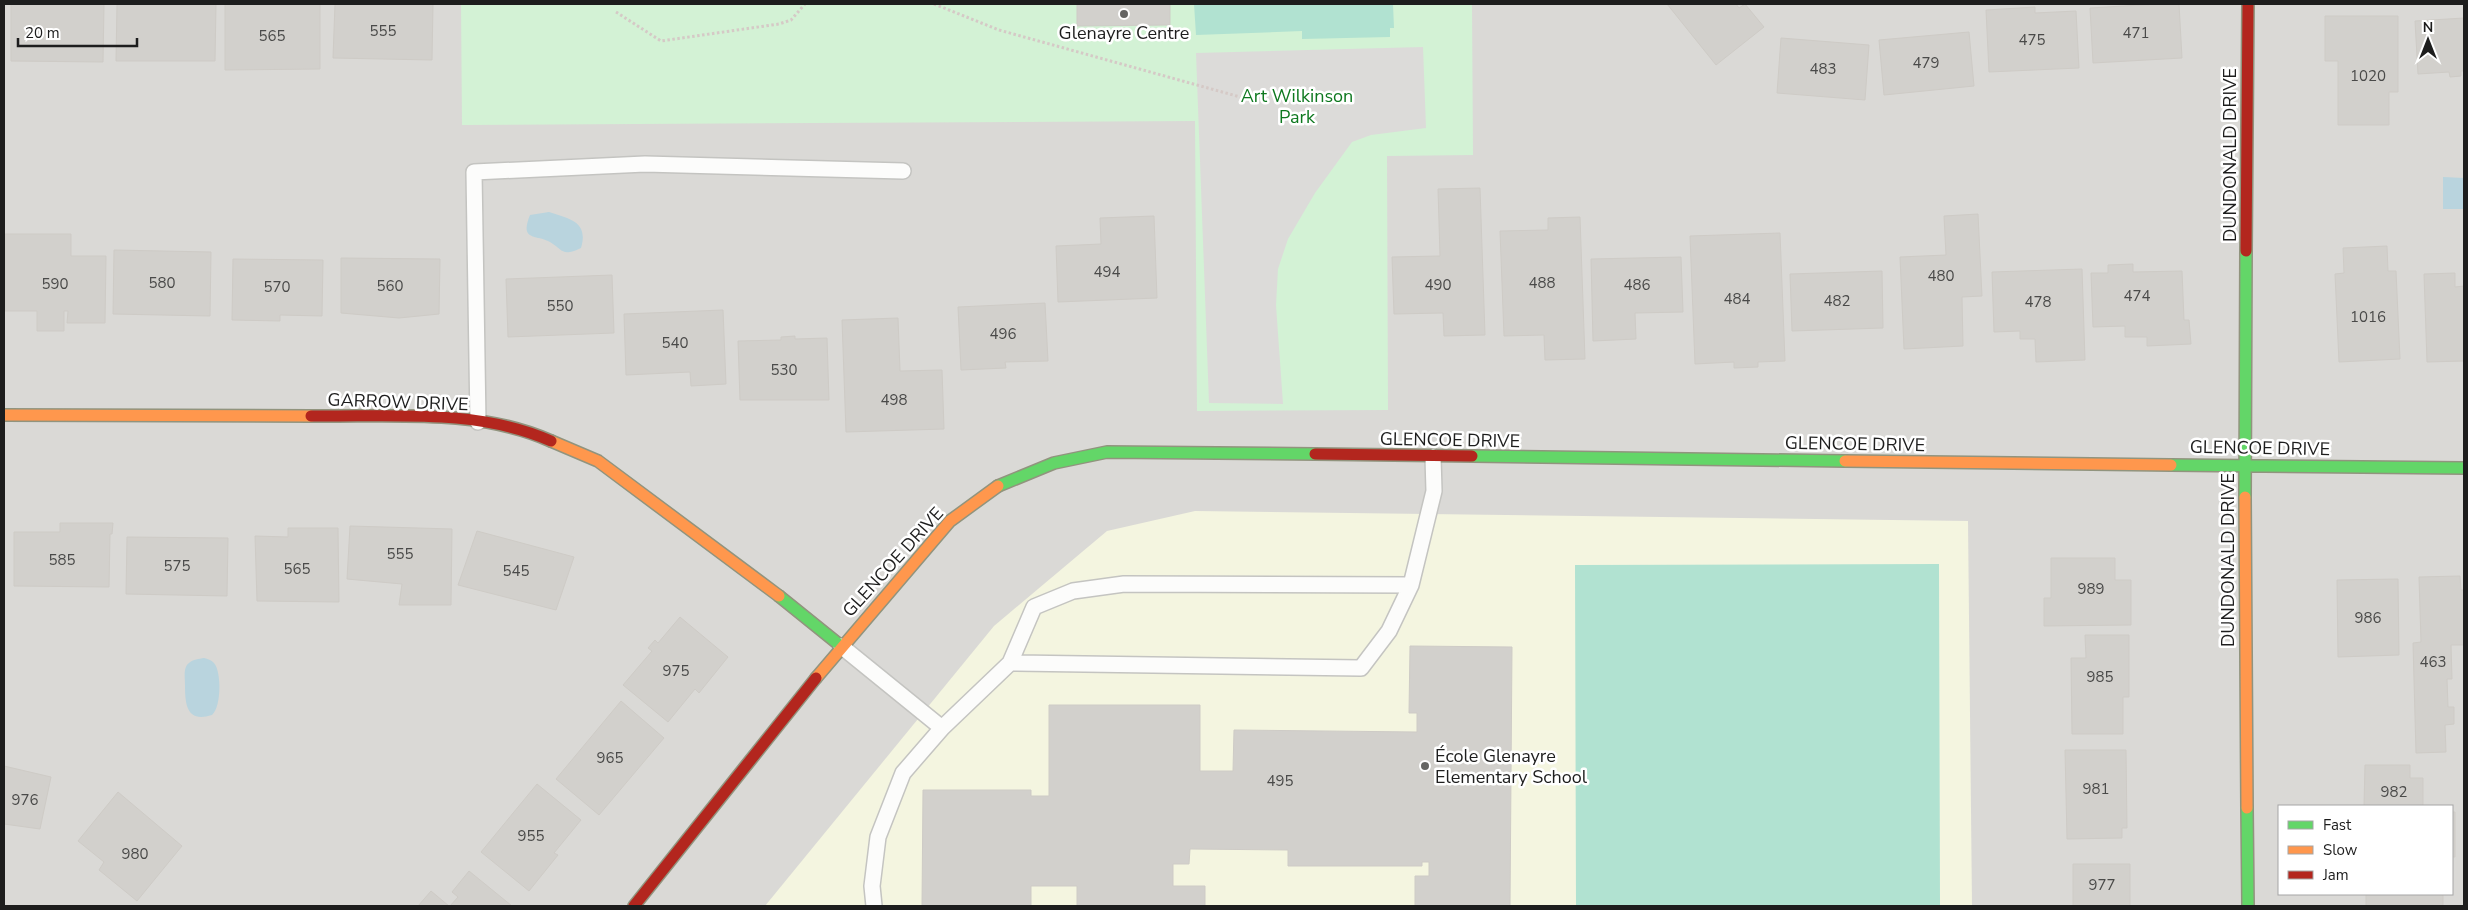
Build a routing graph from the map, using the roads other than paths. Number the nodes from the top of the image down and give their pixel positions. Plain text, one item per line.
1 (2248, 4) edge
2 (904, 171) dead end
3 (4, 415) edge
4 (478, 422) junction
5 (1433, 457) junction
6 (2245, 465) junction
7 (2464, 468) edge
8 (1411, 585) junction
9 (841, 646) junction
10 (1010, 663) junction
11 (942, 728) junction
12 (634, 906) edge
13 (874, 906) edge
14 (2248, 906) edge

1 - 6 street, DUNDONALD DRIVE
2 - 4 lane
3 - 4 street, GARROW DRIVE
4 - 9 street, GARROW DRIVE
5 - 6 street, GLENCOE DRIVE
5 - 8 lane
5 - 9 street, GLENCOE DRIVE
6 - 7 street, GLENCOE DRIVE
6 - 14 street, DUNDONALD DRIVE
8 - 10 lane
8 - 10 lane
9 - 11 lane
9 - 12 street, GLENCOE DRIVE
10 - 11 lane
11 - 13 lane

